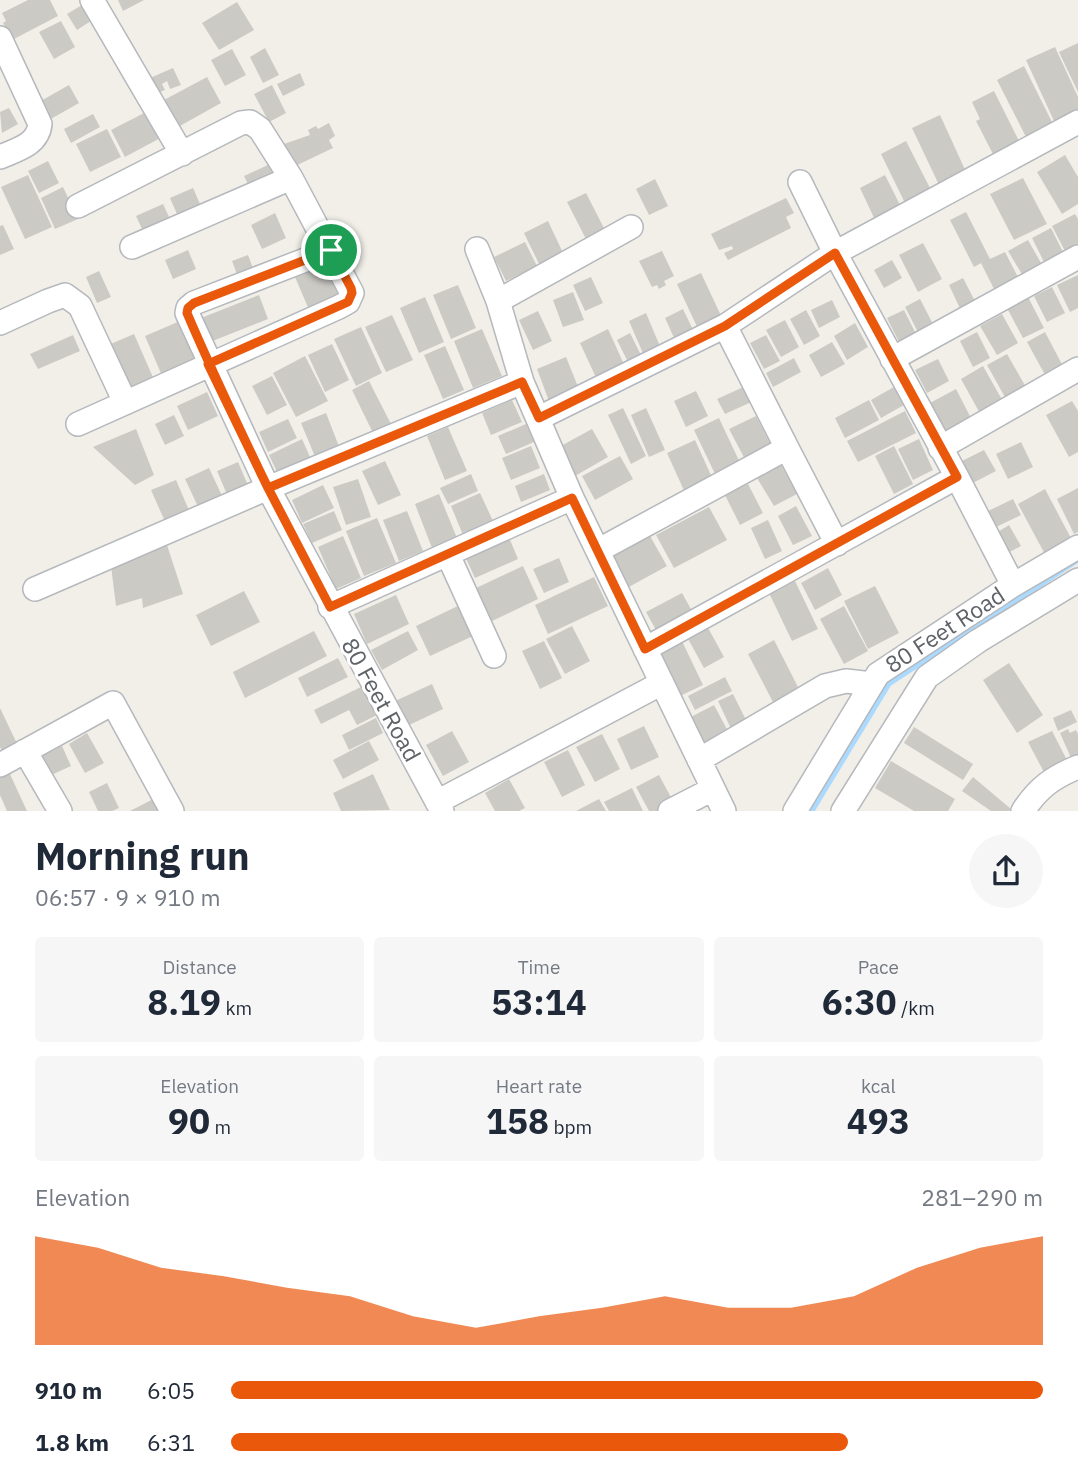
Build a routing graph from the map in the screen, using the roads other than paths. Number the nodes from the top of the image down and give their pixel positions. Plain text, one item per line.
1 (92, 0) edge
2 (0, 38) edge
3 (1078, 122) edge
4 (182, 154) junction
5 (0, 158) edge
6 (291, 178) junction
7 (800, 182) dead end
8 (78, 206) dead end
9 (631, 227) dead end
10 (132, 247) dead end
11 (477, 249) dead end
12 (331, 250) junction
13 (835, 253) junction
14 (1078, 257) edge
15 (498, 301) junction
16 (0, 323) edge
17 (725, 326) junction
18 (892, 359) junction
19 (208, 364) junction
20 (1078, 369) edge
21 (522, 382) junction
22 (125, 402) junction
23 (539, 418) junction
24 (78, 424) dead end
25 (787, 448) junction
26 (940, 448) junction
27 (957, 477) junction
28 (268, 488) junction
29 (572, 498) junction
30 (837, 544) junction
31 (1078, 547) edge
32 (599, 550) junction
33 (448, 555) junction
34 (1078, 580) edge
35 (1013, 585) junction
36 (35, 589) dead end
37 (330, 607) junction
38 (645, 649) junction
39 (494, 656) dead end
40 (662, 683) junction
41 (872, 684) junction
42 (25, 751) junction
43 (699, 760) junction
44 (0, 765) edge
45 (1078, 767) edge
46 (713, 789) junction
47 (440, 806) edge
48 (60, 811) edge
49 (172, 811) edge
50 (670, 811) edge
51 (724, 811) edge
52 (795, 811) edge
53 (843, 811) edge
54 (1023, 811) edge

1 - 4 street
2 - 5 street
3 - 13 street
4 - 6 street
4 - 8 street
6 - 10 street
6 - 12 street
7 - 13 street
9 - 15 street
11 - 15 street
12 - 19 street
12 - 19 street, 80 Feet Road
13 - 17 street
13 - 18 street
14 - 18 street
15 - 21 street
16 - 22 street
17 - 23 street
17 - 25 street
18 - 26 street
19 - 22 street
19 - 28 street, 80 Feet Road
20 - 26 street
21 - 23 street
21 - 28 street
22 - 24 street
23 - 29 street
25 - 30 street
25 - 32 street
26 - 27 street
27 - 30 street
27 - 35 street
28 - 36 street
28 - 37 street, 80 Feet Road
29 - 32 street
29 - 33 street
30 - 38 street
31 - 35 street, 80 Feet Road
32 - 38 street
33 - 37 street
33 - 39 street
34 - 53 street, 80 Feet Road
35 - 41 street, 80 Feet Road
37 - 47 street, 80 Feet Road
38 - 40 street
40 - 43 street
40 - 47 street
41 - 43 street
41 - 52 street, 80 Feet Road
42 - 44 street
42 - 48 street
42 - 49 street
43 - 46 street
45 - 54 street
46 - 50 street
46 - 51 street

